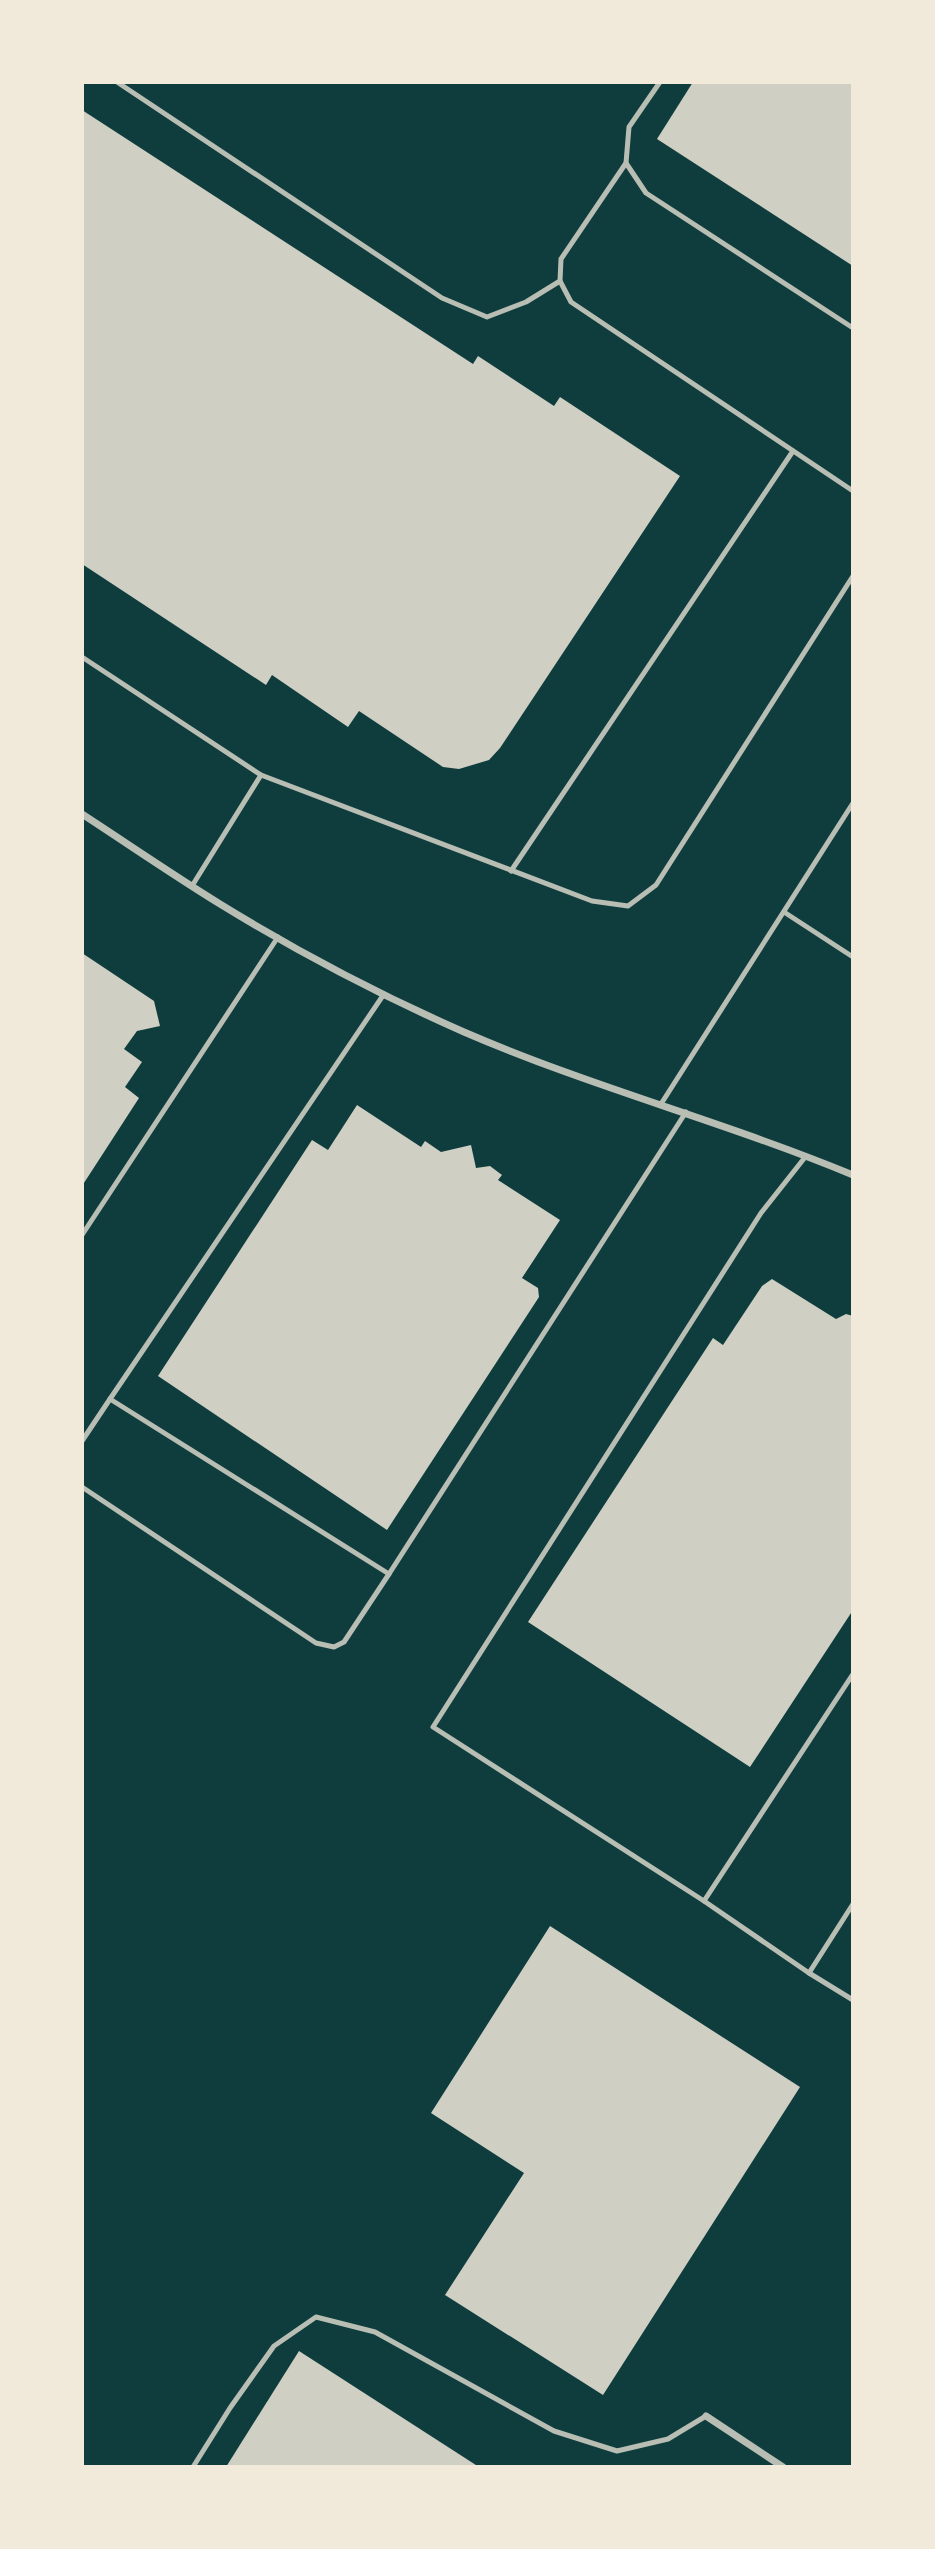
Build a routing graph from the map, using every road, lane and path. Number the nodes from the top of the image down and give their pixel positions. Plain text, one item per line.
1 (117, 82) edge
2 (660, 82) edge
3 (626, 163) junction
4 (561, 281) junction
5 (853, 328) edge
6 (793, 451) junction
7 (853, 491) edge
8 (853, 576) edge
9 (82, 656) edge
10 (261, 775) junction
11 (853, 803) edge
12 (82, 814) edge
13 (511, 871) junction
14 (192, 886) junction
15 (784, 912) junction
16 (278, 937) junction
17 (853, 957) edge
18 (384, 995) junction
19 (661, 1104) junction
20 (686, 1112) junction
21 (807, 1156) junction
22 (853, 1175) edge
23 (82, 1235) edge
24 (110, 1399) junction
25 (82, 1441) edge
26 (82, 1487) edge
27 (389, 1574) junction
28 (853, 1674) edge
29 (704, 1901) junction
30 (853, 1904) edge
31 (809, 1973) junction
32 (853, 2000) edge
33 (706, 2416) joint
34 (193, 2467) edge
35 (783, 2467) edge

1 - 4 lane
2 - 3 lane
3 - 4 lane
3 - 5 lane
4 - 6 lane
6 - 7 lane
6 - 13 lane
8 - 13 lane
9 - 10 lane
10 - 13 lane
10 - 14 lane
11 - 15 lane
12 - 14 street
14 - 16 street
15 - 17 lane
15 - 19 lane
16 - 18 street
16 - 23 lane
18 - 19 street
18 - 24 lane
19 - 20 street
20 - 21 street
20 - 27 lane
21 - 22 street
21 - 29 lane
24 - 25 lane
24 - 27 lane
26 - 27 lane
28 - 29 lane
29 - 31 lane
30 - 31 lane
31 - 32 lane
33 - 34 lane
33 - 35 street

